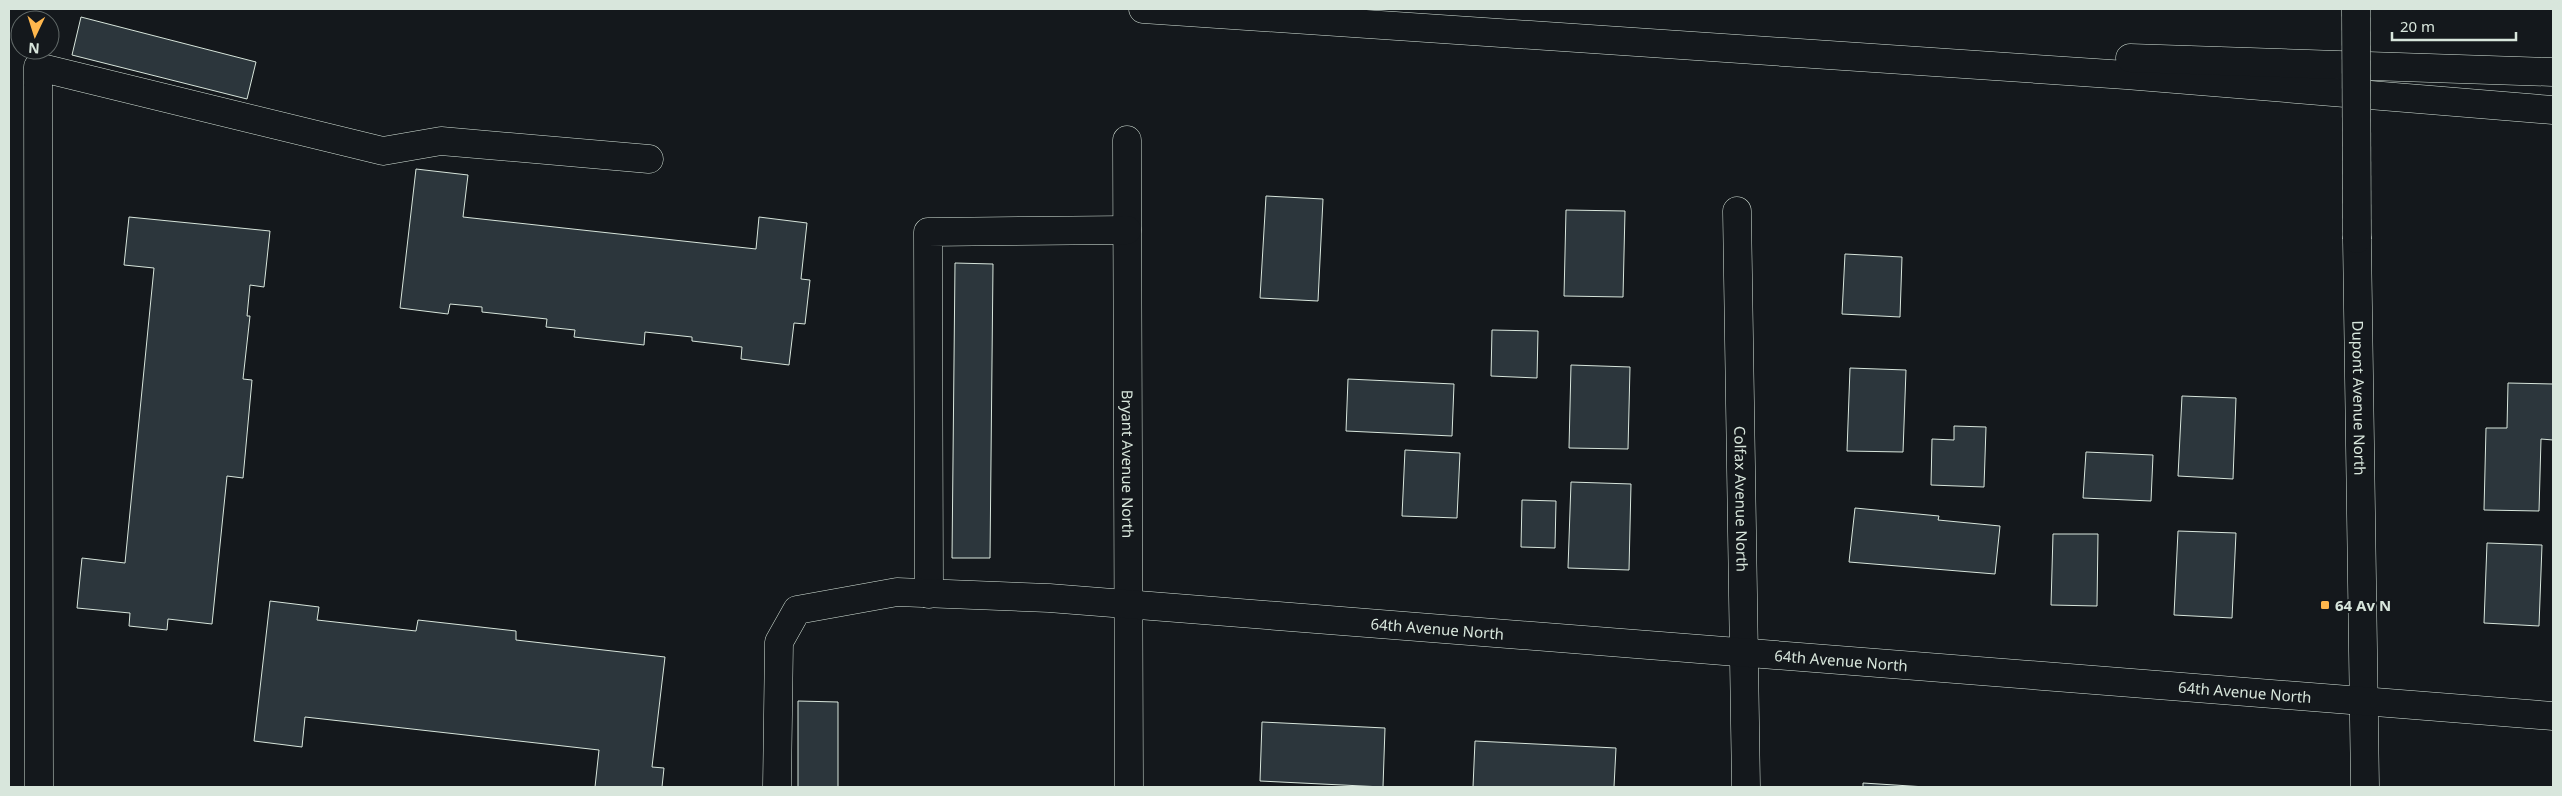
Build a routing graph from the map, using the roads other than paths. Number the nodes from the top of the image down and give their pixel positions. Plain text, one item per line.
1 (1143, 9) edge
2 (2356, 9) edge
3 (1666, 44) junction
4 (2553, 72) edge
5 (2553, 110) edge
6 (1127, 140) dead end
7 (649, 159) dead end
8 (1736, 210) dead end
9 (1127, 230) junction
10 (929, 594) junction
11 (1128, 604) junction
12 (1746, 652) junction
13 (2365, 701) junction
14 (2553, 716) edge
15 (38, 787) edge
16 (777, 787) edge
17 (1129, 787) edge
18 (1746, 787) edge
19 (2365, 787) edge

1 - 3 main road
2 - 13 main road, Dupont Avenue North, bridge
3 - 4 main road
3 - 5 main road
6 - 9 main road, Bryant Avenue North
7 - 15 main road
8 - 12 main road, Colfax Avenue North
9 - 10 main road
9 - 11 main road, Bryant Avenue North
10 - 11 main road, 64th Avenue North
10 - 16 main road, 64th Avenue North
11 - 12 main road, 64th Avenue North
11 - 17 main road, Bryant Avenue North
12 - 13 main road, 64th Avenue North
12 - 18 main road, Colfax Avenue North
13 - 14 main road, 64th Avenue North
13 - 19 main road, Dupont Avenue North

